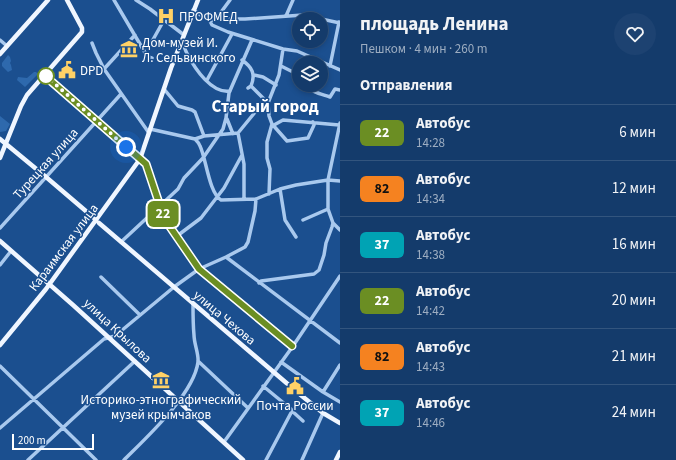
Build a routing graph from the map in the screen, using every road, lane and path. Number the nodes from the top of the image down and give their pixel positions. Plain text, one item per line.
1 (48, 0) edge
2 (67, 0) edge
3 (114, 0) edge
4 (136, 0) edge
5 (198, 0) edge
6 (230, 0) edge
7 (293, 0) edge
8 (193, 10) junction
9 (286, 16) junction
10 (216, 19) junction
11 (164, 20) junction
12 (210, 21) junction
13 (339, 23) edge
14 (232, 34) junction
15 (134, 36) junction
16 (183, 37) junction
17 (0, 40) edge
18 (252, 40) junction
19 (92, 43) dead end
20 (7, 46) junction
21 (142, 48) junction
22 (283, 49) junction
23 (0, 54) edge
24 (152, 58) dead end
25 (242, 60) junction
26 (281, 66) junction
27 (330, 66) junction
28 (104, 69) junction
29 (340, 70) edge
30 (292, 72) edge
31 (44, 75) junction
32 (254, 75) junction
33 (207, 80) junction
34 (276, 85) junction
35 (164, 89) junction
36 (340, 90) edge
37 (230, 91) junction
38 (315, 92) edge
39 (121, 94) junction
40 (268, 103) junction
41 (226, 118) junction
42 (96, 120) junction
43 (313, 122) junction
44 (273, 124) junction
45 (340, 124) edge
46 (150, 131) junction
47 (236, 134) junction
48 (219, 135) junction
49 (204, 136) junction
50 (0, 139) edge
51 (195, 139) junction
52 (6, 143) junction
53 (242, 155) junction
54 (0, 158) edge
55 (203, 158) junction
56 (140, 159) junction
57 (46, 176) junction
58 (328, 180) junction
59 (340, 182) edge
60 (280, 189) junction
61 (269, 194) junction
62 (216, 196) junction
63 (244, 199) junction
64 (256, 199) junction
65 (160, 206) junction
66 (328, 209) junction
67 (94, 218) dead end
68 (303, 220) dead end
69 (99, 223) dead end
70 (333, 223) junction
71 (0, 228) edge
72 (340, 230) edge
73 (176, 236) junction
74 (296, 237) dead end
75 (0, 242) edge
76 (122, 242) junction
77 (11, 251) junction
78 (226, 257) junction
79 (0, 265) edge
80 (199, 269) junction
81 (340, 276) edge
82 (101, 277) dead end
83 (259, 283) junction
84 (50, 284) junction
85 (174, 288) junction
86 (193, 304) junction
87 (140, 315) junction
88 (310, 321) junction
89 (109, 338) junction
90 (340, 344) edge
91 (0, 345) edge
92 (292, 346) junction
93 (135, 361) junction
94 (198, 362) junction
95 (281, 362) junction
96 (340, 365) edge
97 (0, 366) edge
98 (273, 372) junction
99 (263, 386) junction
100 (323, 392) junction
101 (33, 400) junction
102 (178, 400) junction
103 (340, 402) edge
104 (248, 408) junction
105 (292, 411) junction
106 (324, 413) junction
107 (303, 421) dead end
108 (340, 423) edge
109 (63, 427) junction
110 (0, 428) edge
111 (224, 442) junction
112 (340, 452) edge
113 (28, 460) edge
114 (96, 460) edge
115 (124, 460) edge
116 (243, 460) edge
117 (266, 460) edge
118 (302, 460) edge
119 (336, 460) edge

1 - 20 main road
2 - 31 main road
3 - 15 street
4 - 11 street
5 - 8 main road, Караимская улица
6 - 10 street
7 - 9 street
8 - 12 street
8 - 16 main road, Караимская улица
9 - 10 street
9 - 13 street
10 - 12 street
11 - 16 street
11 - 21 street
12 - 14 street
13 - 27 street
14 - 18 street
14 - 33 street
15 - 21 street
15 - 28 street
16 - 33 street
16 - 35 main road, Караимская улица
17 - 20 street
18 - 22 street
18 - 25 street
19 - 28 street
20 - 23 main road
21 - 24 street
22 - 26 street
22 - 27 street
25 - 32 street
25 - 37 street
26 - 30 street
26 - 34 street
27 - 29 street
28 - 39 street
31 - 42 street
31 - 52 main road
32 - 34 street
32 - 40 street
33 - 37 street
34 - 40 street
35 - 46 main road, Караимская улица
35 - 49 street
36 - 38 street
37 - 41 street
39 - 42 street, Турецкая улица
39 - 46 street
40 - 44 street
40 - 47 street
41 - 47 street
41 - 48 street
42 - 56 street
42 - 57 street, Турецкая улица
43 - 44 street
43 - 44 street
43 - 45 street
44 - 61 street
45 - 58 street
46 - 51 street
46 - 56 main road, Караимская улица
47 - 48 street
47 - 53 street
48 - 49 street
48 - 55 street
49 - 51 street
50 - 52 main road
51 - 55 street
52 - 54 main road
52 - 57 main road
53 - 62 street
53 - 63 street
55 - 62 street
55 - 65 street
56 - 65 street
56 - 84 main road, Караимская улица
57 - 67 main road
57 - 71 street, Турецкая улица
58 - 59 street
58 - 60 street
58 - 66 street
60 - 61 street
60 - 74 street
61 - 64 street
62 - 63 street
62 - 73 street
63 - 64 street
64 - 78 street
65 - 73 street
65 - 76 street
66 - 68 street
66 - 70 street
69 - 76 main road, улица Чехова
70 - 72 street
70 - 83 street
73 - 80 street
75 - 77 main road, улица Крылова
76 - 85 main road, улица Чехова
77 - 79 street
77 - 84 main road, улица Крылова
78 - 80 street
78 - 83 street
80 - 85 street
80 - 92 street
81 - 88 street
82 - 87 street
83 - 88 street
84 - 89 main road, улица Крылова
84 - 91 main road, Караимская улица
85 - 86 main road, улица Чехова
85 - 87 street
86 - 94 street
86 - 98 main road, улица Чехова
87 - 89 street
88 - 90 street
88 - 92 street
89 - 93 main road, улица Крылова
89 - 101 street
92 - 95 street
93 - 102 main road, улица Крылова
93 - 109 street
94 - 102 street
94 - 104 street
95 - 98 street
95 - 100 street
96 - 100 street
97 - 101 street
98 - 99 street
98 - 106 main road, улица Чехова
99 - 104 street
99 - 105 street
100 - 103 street
101 - 109 street
101 - 110 street
102 - 111 main road, улица Крылова
102 - 115 street
104 - 111 street
105 - 107 street
105 - 117 street
106 - 108 main road, улица Чехова
106 - 118 street
109 - 113 street
109 - 114 street
111 - 116 main road, улица Крылова
112 - 119 main road

